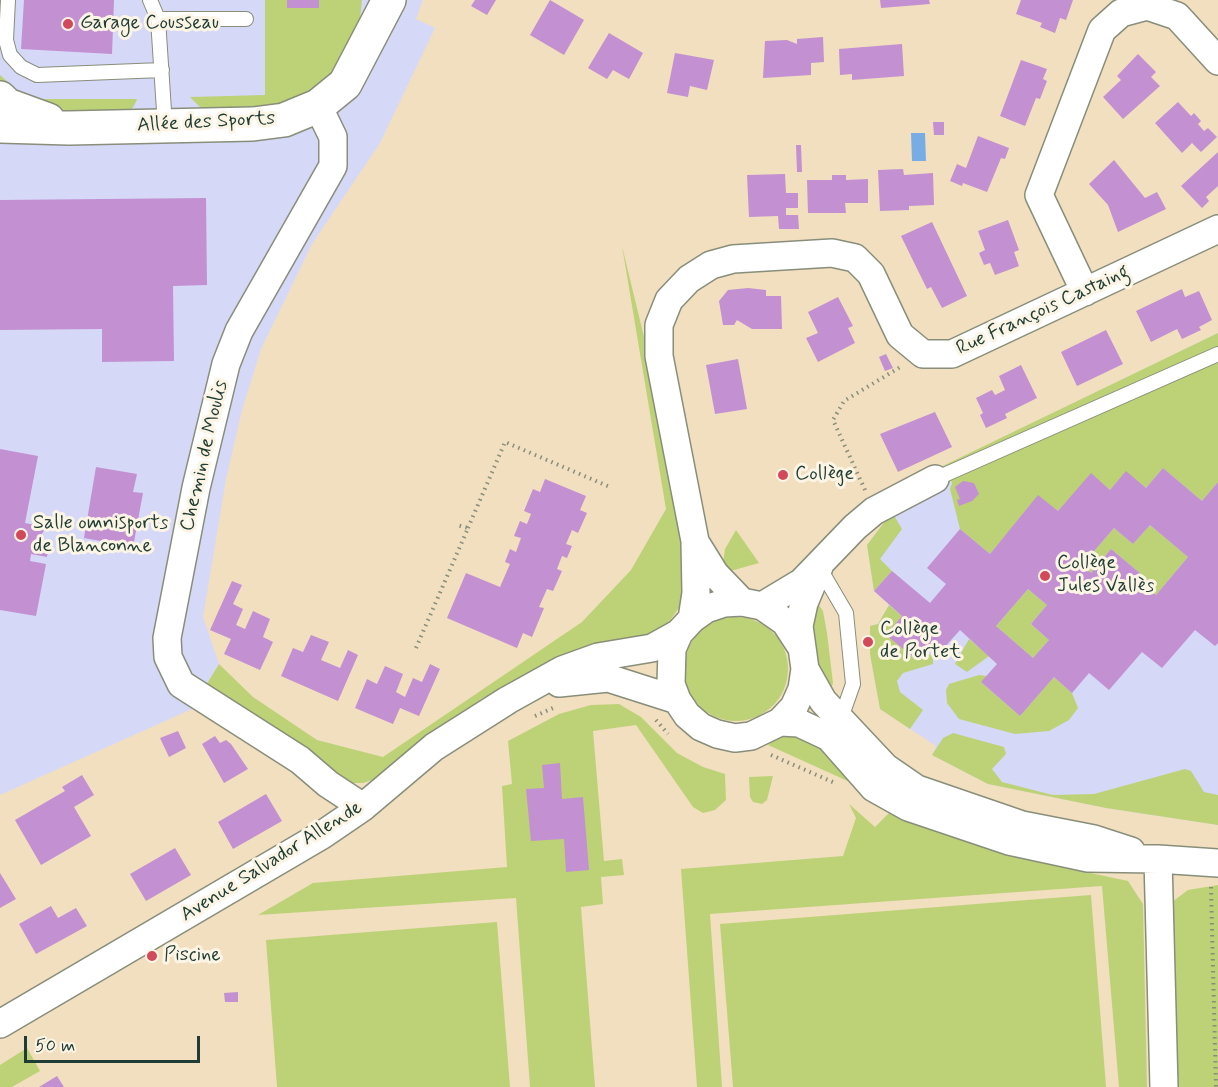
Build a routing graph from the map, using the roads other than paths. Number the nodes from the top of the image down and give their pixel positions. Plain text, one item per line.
1 (8, 0) edge
2 (150, 0) edge
3 (388, 0) edge
4 (246, 19) dead end
5 (158, 20) junction
6 (1218, 61) edge
7 (162, 70) junction
8 (0, 98) edge
9 (318, 106) junction
10 (0, 126) edge
11 (165, 126) junction
12 (69, 128) junction
13 (1218, 229) edge
14 (1085, 292) junction
15 (1218, 354) edge
16 (935, 479) joint
17 (695, 541) junction
18 (819, 567) junction
19 (752, 604) junction
20 (686, 626) junction
21 (803, 657) junction
22 (535, 687) junction
23 (677, 700) junction
24 (780, 722) junction
25 (835, 729) junction
26 (363, 807) junction
27 (1158, 859) junction
28 (1214, 863) edge
29 (0, 1024) edge
30 (1164, 1087) edge

1 - 7 lane
2 - 5 lane
3 - 9 street, Allée des Sports
4 - 5 lane
5 - 7 lane
6 - 14 street
7 - 11 lane
8 - 12 street, Allée des Sports
9 - 11 street, Allée des Sports
9 - 26 street, Chemin de Moulis
10 - 12 street, Allée des Sports
11 - 12 street, Allée des Sports
13 - 14 street, Rue François Castaing
14 - 17 street, Rue François Castaing
15 - 16 lane
16 - 18 street
17 - 19 street
17 - 20 street
18 - 19 street
18 - 21 street
18 - 25 lane
19 - 20 street
19 - 21 street
20 - 22 street, Avenue Salvador Allende
20 - 23 street
21 - 24 street
21 - 25 street
22 - 23 street, Avenue Salvador Allende
22 - 26 street, Avenue Salvador Allende
23 - 24 street
24 - 25 street
25 - 27 street
26 - 29 street, Avenue Salvador Allende
27 - 28 street
27 - 30 street

